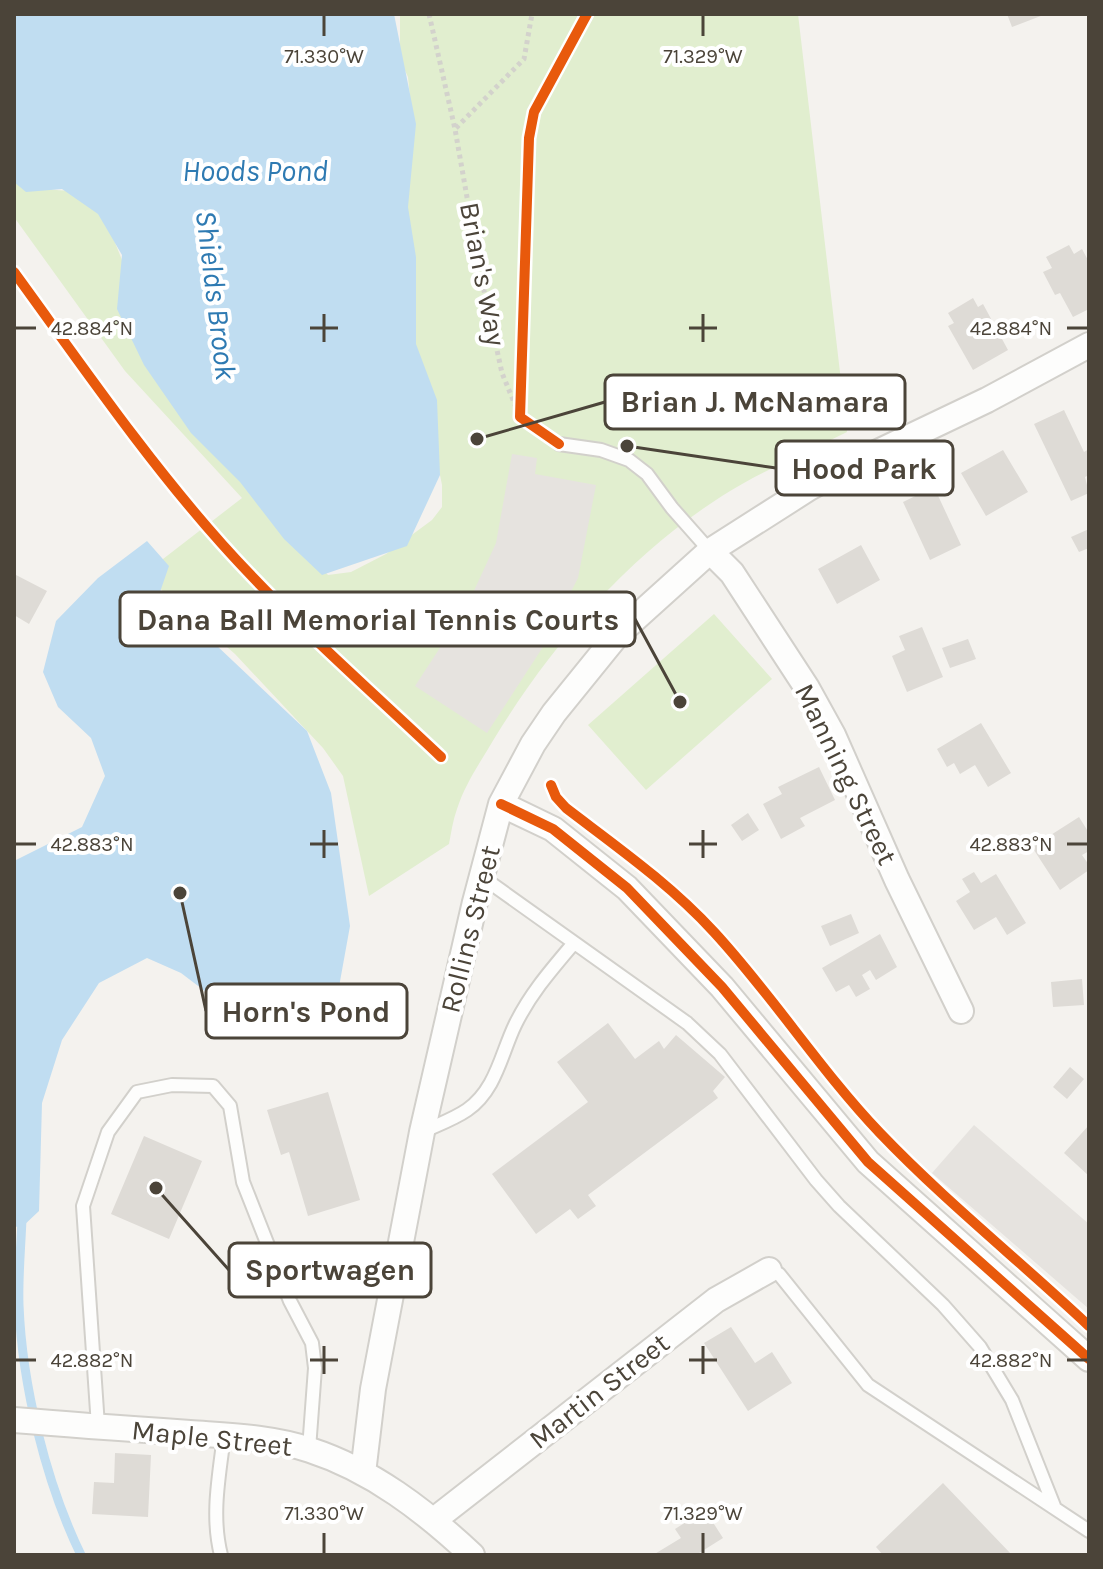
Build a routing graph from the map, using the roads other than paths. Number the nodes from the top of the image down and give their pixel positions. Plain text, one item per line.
1 (1089, 345) edge
2 (559, 444) dead end
3 (710, 551) junction
4 (501, 804) junction
5 (482, 877) junction
6 (573, 944) junction
7 (961, 1011) dead end
8 (422, 1132) junction
9 (769, 1270) joint
10 (1089, 1359) edge
11 (14, 1420) edge
12 (98, 1426) junction
13 (224, 1436) junction
14 (309, 1449) junction
15 (363, 1473) junction
16 (1054, 1506) junction
17 (434, 1520) junction
18 (1089, 1531) edge
19 (221, 1555) edge
20 (472, 1555) edge

1 - 3 street, Rollins Street
2 - 3 lane
3 - 4 street, Rollins Street
3 - 7 street, Manning Street
4 - 5 street, Rollins Street
4 - 10 street
5 - 6 lane
5 - 8 street, Rollins Street
6 - 8 lane
6 - 16 lane
8 - 15 street, Rollins Street
9 - 16 lane
9 - 17 street, Martin Street
11 - 12 street, Maple Street
12 - 13 street, Maple Street
12 - 14 lane
13 - 14 street, Maple Street
13 - 19 lane
14 - 15 street, Maple Street
15 - 17 street, Maple Street
16 - 18 lane
17 - 20 street, Maple Street

